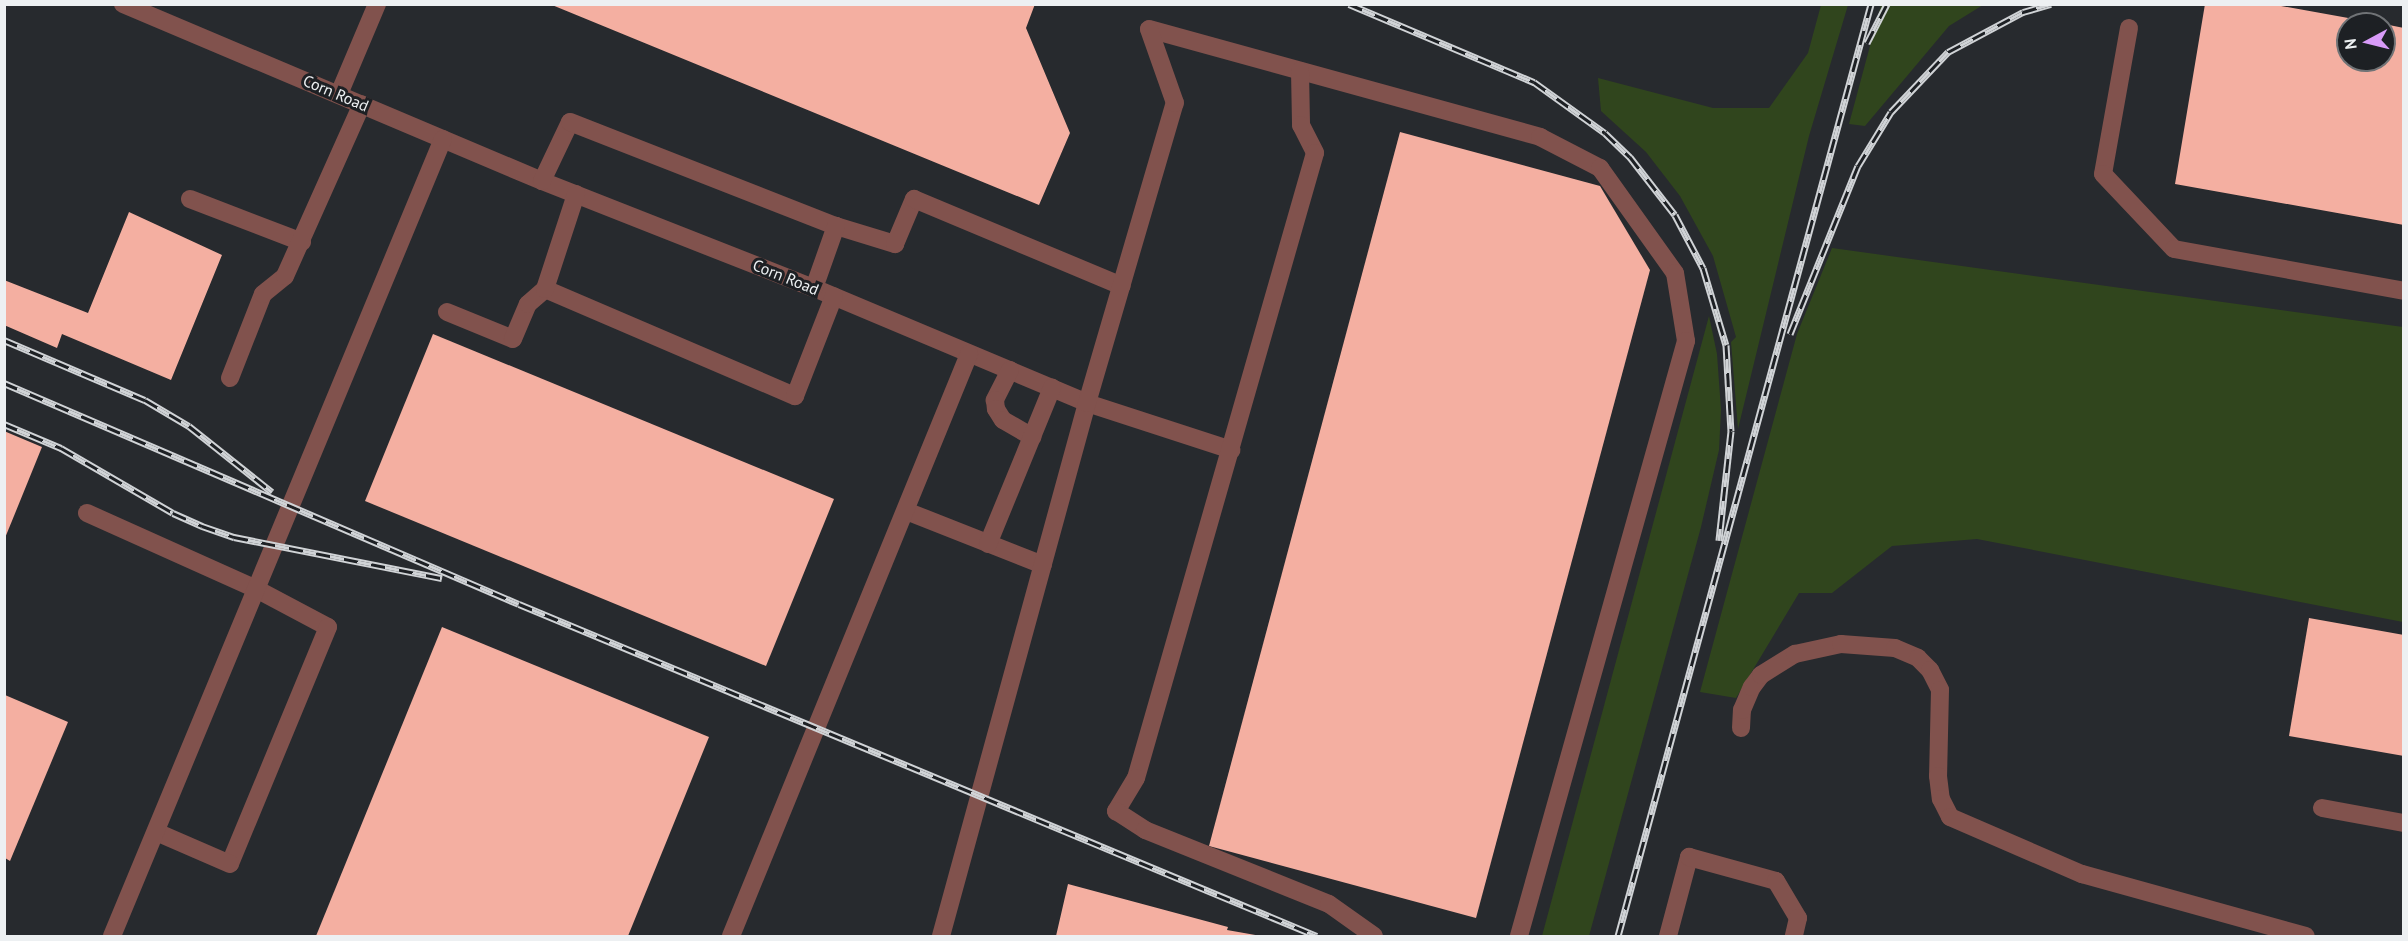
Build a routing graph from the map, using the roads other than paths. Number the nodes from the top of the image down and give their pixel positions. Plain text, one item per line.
1 (123, 4) edge
2 (377, 4) edge
3 (2128, 28) dead end
4 (1300, 71) junction
5 (339, 94) junction
6 (362, 104) junction
7 (443, 139) junction
8 (542, 181) junction
9 (576, 194) junction
10 (190, 199) dead end
11 (836, 226) junction
12 (302, 242) junction
13 (1122, 286) junction
14 (814, 288) junction
15 (545, 289) junction
16 (2403, 291) edge
17 (834, 296) junction
18 (447, 312) dead end
19 (969, 354) junction
20 (1010, 370) junction
21 (230, 378) dead end
22 (1052, 388) junction
23 (1087, 403) junction
24 (1032, 437) junction
25 (1232, 450) junction
26 (906, 511) junction
27 (87, 513) dead end
28 (988, 544) junction
29 (1043, 565) junction
30 (258, 590) junction
31 (1741, 728) dead end
32 (2322, 808) dead end
33 (2403, 823) edge
34 (156, 832) junction
35 (112, 936) edge
36 (731, 936) edge
37 (941, 936) edge
38 (1374, 936) edge
39 (1519, 936) edge
40 (1668, 936) edge
41 (1794, 936) edge
42 (2306, 936) edge

1 - 5 street, Corn Road
2 - 5 street
3 - 16 street
4 - 13 street
4 - 25 street
4 - 39 street
5 - 6 street, Corn Road
6 - 7 street, Corn Road
6 - 12 street
7 - 8 street, Corn Road
7 - 30 street
8 - 9 street, Corn Road
8 - 11 street
9 - 14 street, Corn Road
9 - 15 street
10 - 12 street
11 - 13 street
11 - 14 street
12 - 21 street
13 - 23 street
14 - 17 street, Corn Road
15 - 17 street
15 - 18 street
17 - 19 street, Corn Road
19 - 20 street, Corn Road
19 - 26 street
20 - 22 street, Corn Road
20 - 24 street
22 - 23 street, Corn Road
22 - 24 street
23 - 25 street, Corn Road
23 - 29 street
24 - 28 street
25 - 38 street
26 - 28 street
26 - 36 street
27 - 30 street
28 - 29 street
29 - 37 street
30 - 34 street
30 - 34 street
31 - 42 street
32 - 33 street
34 - 35 street
40 - 41 street

